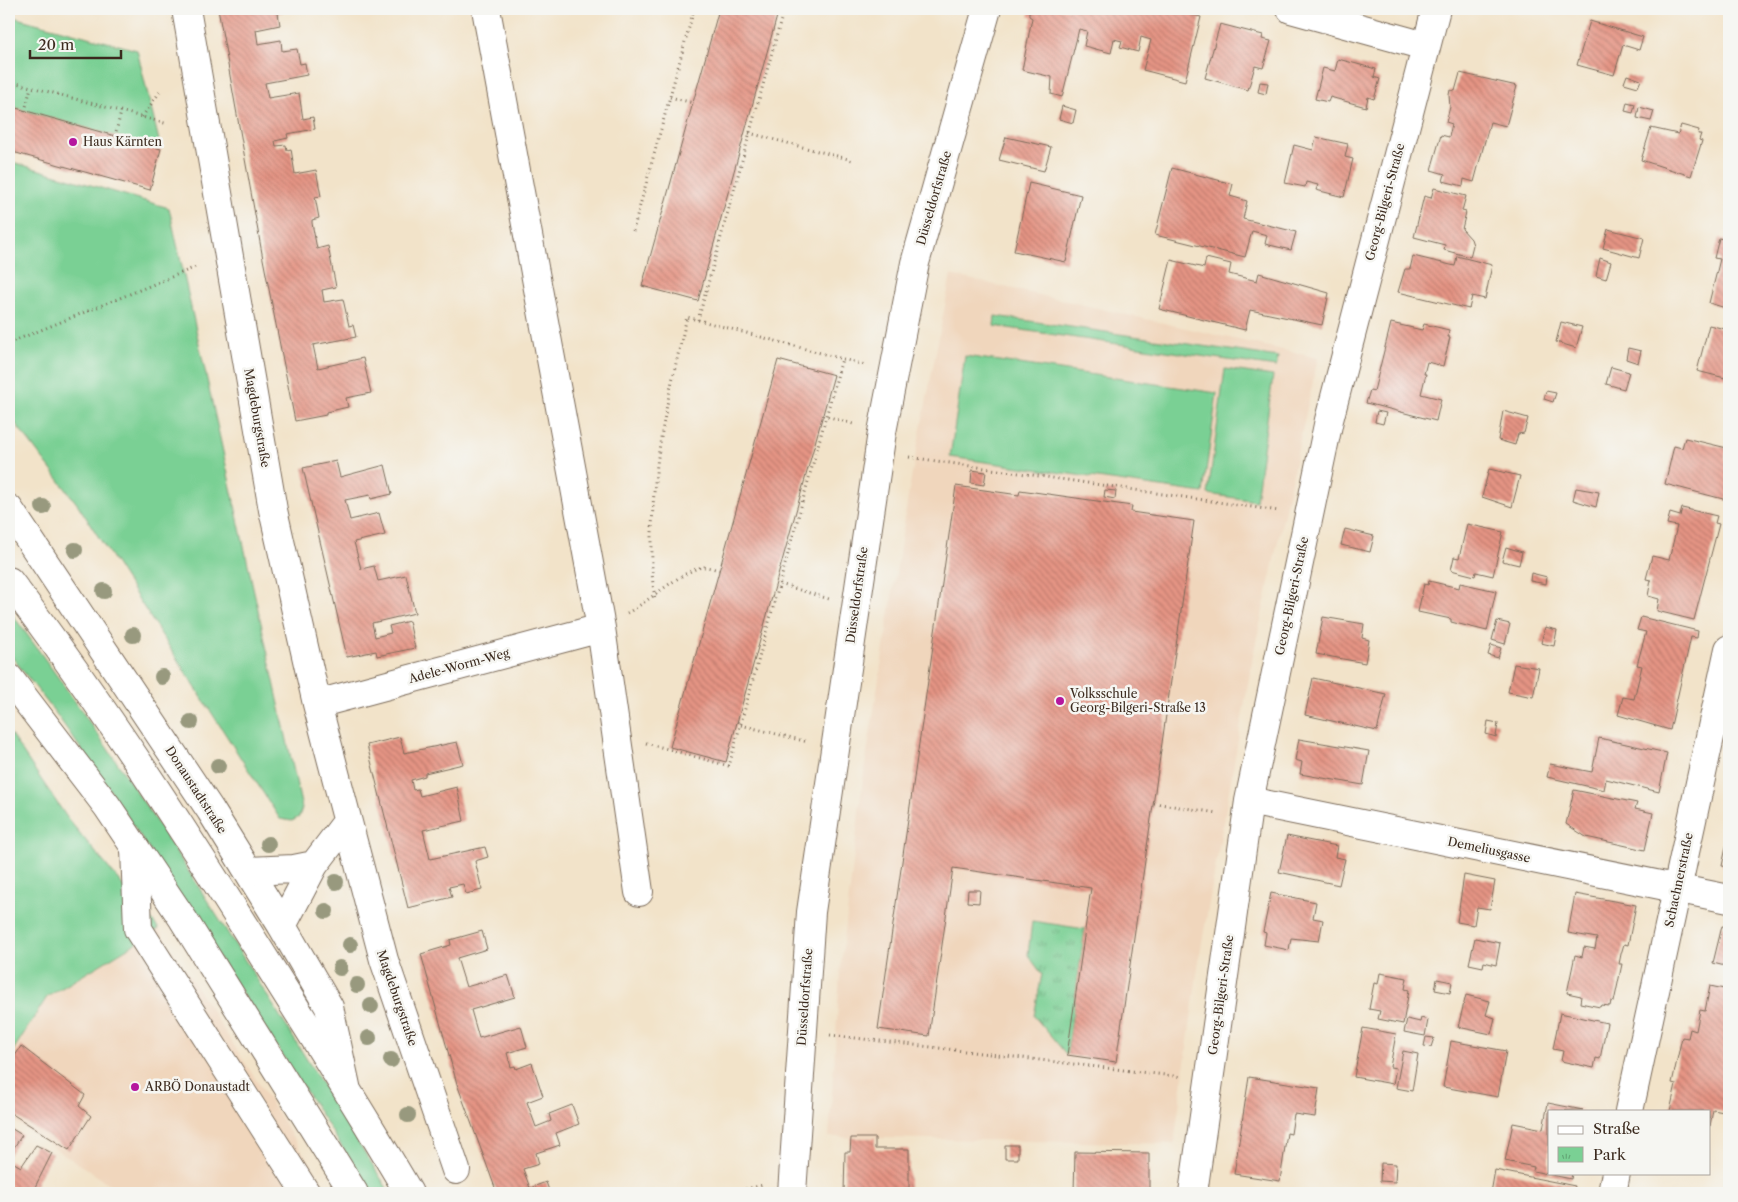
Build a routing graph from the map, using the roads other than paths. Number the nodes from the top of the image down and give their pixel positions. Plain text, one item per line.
1 (186, 9) edge
2 (486, 9) edge
3 (987, 9) edge
4 (1291, 9) edge
5 (1436, 9) edge
6 (1425, 46) junction
7 (9, 510) edge
8 (9, 581) edge
9 (600, 624) junction
10 (1729, 649) edge
11 (9, 678) edge
12 (317, 704) junction
13 (1238, 808) junction
14 (346, 823) junction
15 (135, 848) junction
16 (314, 865) junction
17 (248, 872) junction
18 (1677, 888) junction
19 (639, 892) dead end
20 (1729, 899) edge
21 (282, 926) junction
22 (347, 1088) junction
23 (1629, 1110) edge
24 (456, 1170) dead end
25 (1616, 1174) edge
26 (782, 1188) edge
27 (306, 1193) edge
28 (354, 1193) edge
29 (409, 1193) edge
30 (1193, 1193) edge
31 (1612, 1193) edge

1 - 12 street, Magdeburgstraße
2 - 9 street
3 - 26 street, Düsseldorfstraße
4 - 6 street
5 - 6 street, Georg-Bilgeri-Straße
6 - 13 street, Georg-Bilgeri-Straße
7 - 17 street, Donaustadtstraße
8 - 22 street, Donaustadtstraße
9 - 12 street, Adele-Worm-Weg
9 - 19 street
10 - 18 street, Schachnerstraße
11 - 15 street
12 - 14 street, Magdeburgstraße
13 - 18 street, Demeliusgasse
13 - 30 street, Georg-Bilgeri-Straße
14 - 16 street
14 - 24 street, Magdeburgstraße
15 - 27 street
15 - 28 street
16 - 17 street
16 - 21 street
17 - 21 street, Donaustadtstraße
18 - 20 street, Demeliusgasse
18 - 23 street, Schachnerstraße
21 - 22 street, Donaustadtstraße
22 - 29 street, Donaustadtstraße
25 - 31 street

